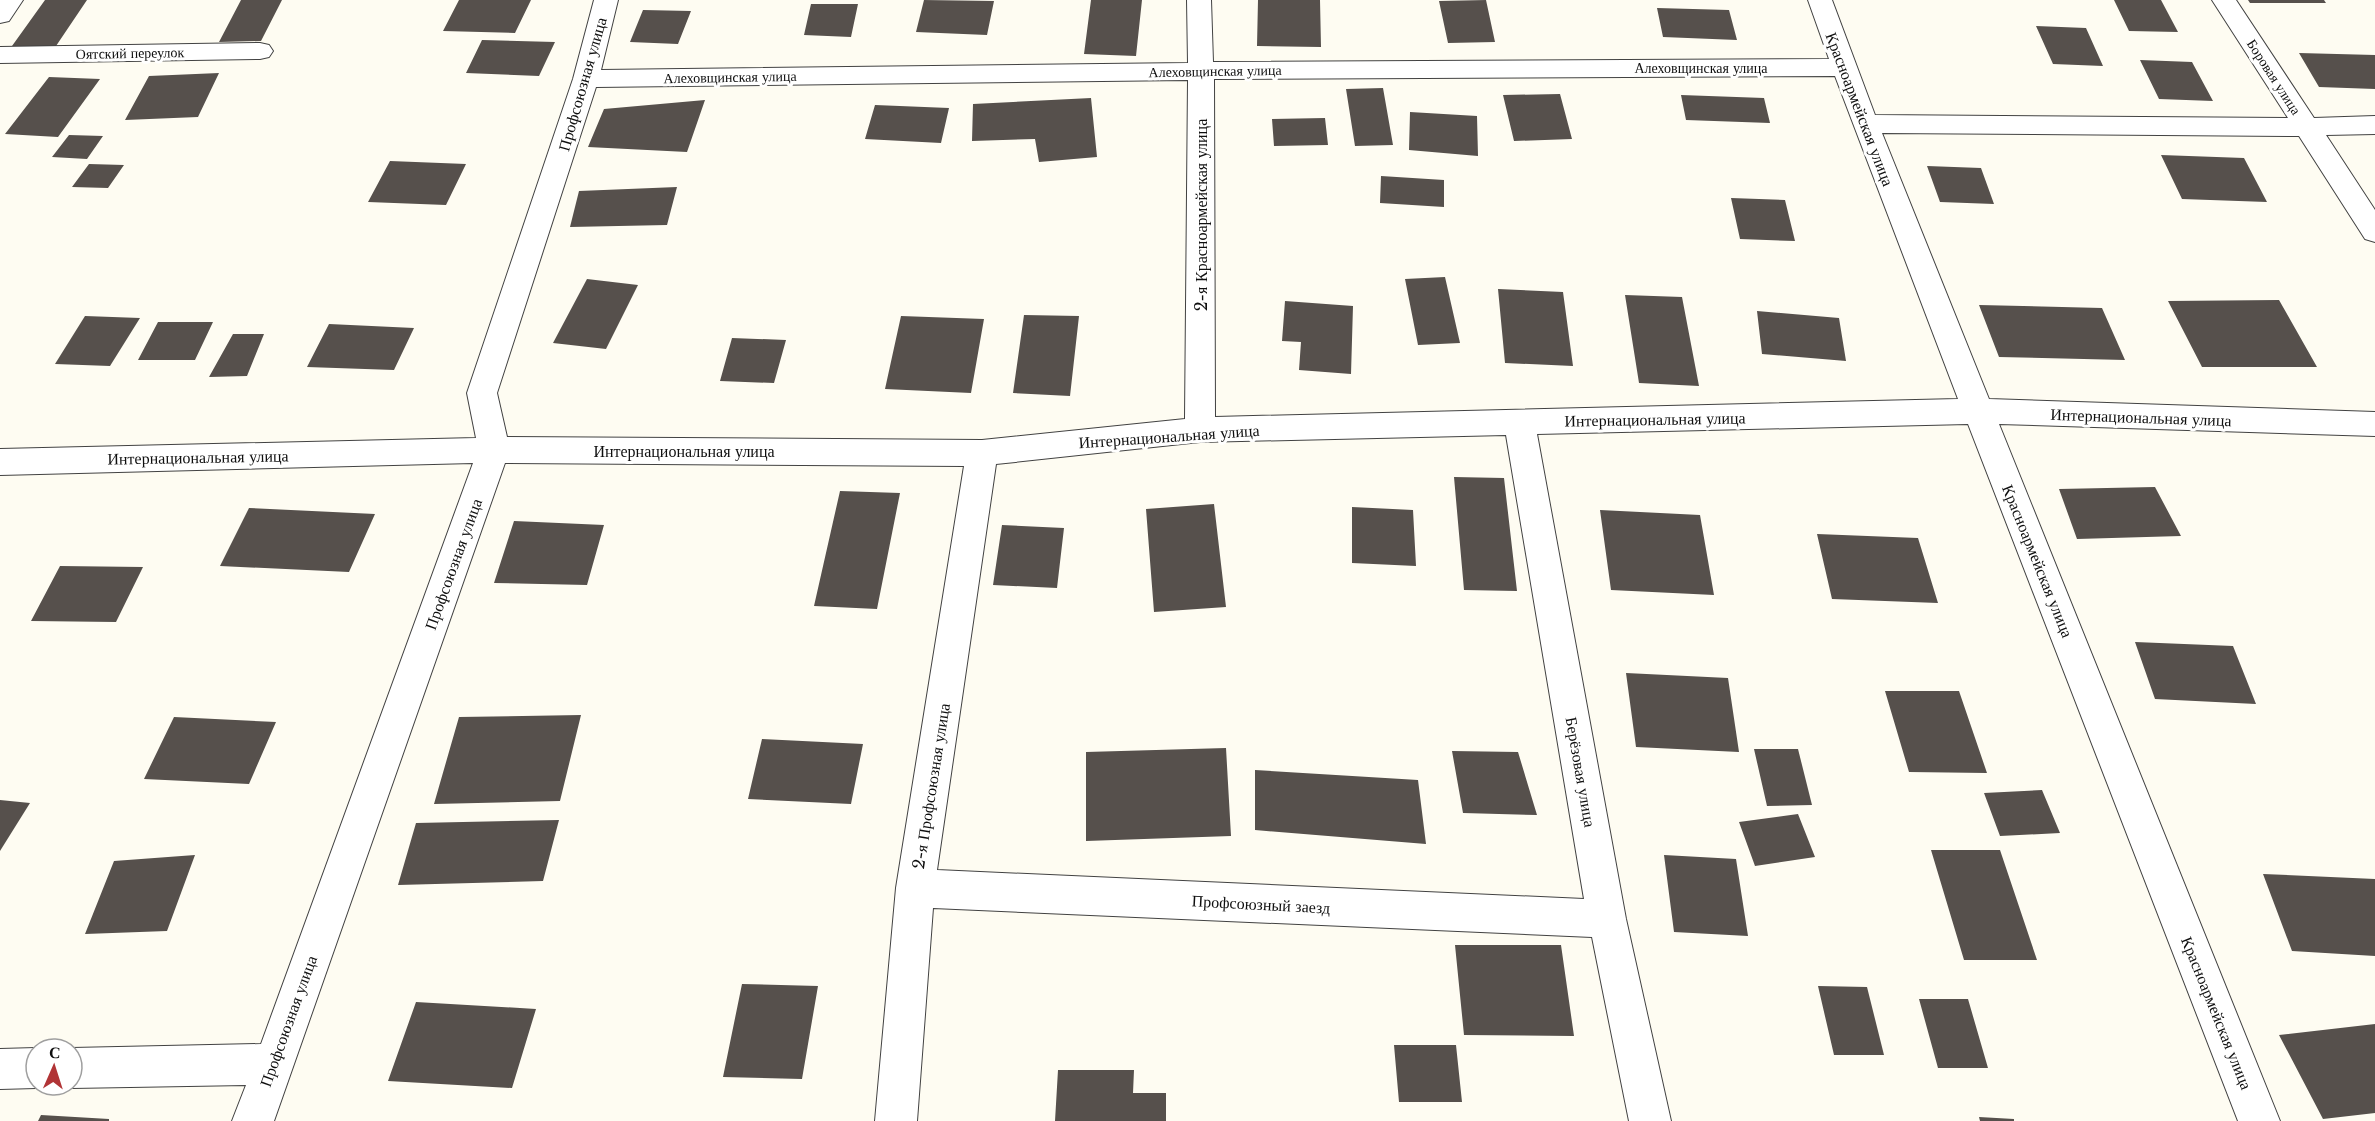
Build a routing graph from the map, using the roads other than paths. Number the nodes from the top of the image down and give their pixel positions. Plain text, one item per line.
1 (11, 0) edge
2 (606, 0) edge
3 (1198, 0) edge
4 (1820, 0) edge
5 (2224, 0) edge
6 (0, 15) edge
7 (260, 51) dead end
8 (0, 55) edge
9 (1845, 67) junction
10 (1201, 71) junction
11 (586, 80) junction
12 (1865, 124) junction
13 (2375, 125) edge
14 (2307, 127) junction
15 (2375, 232) edge
16 (1978, 411) junction
17 (1519, 422) junction
18 (2375, 424) edge
19 (1200, 430) junction
20 (494, 450) junction
21 (982, 453) junction
22 (0, 462) edge
23 (915, 888) junction
24 (1607, 919) junction
25 (272, 1064) junction
26 (24, 1068) edge
27 (84, 1068) edge
28 (0, 1069) edge
29 (253, 1121) edge
30 (896, 1121) edge
31 (1650, 1121) edge
32 (2259, 1121) edge

1 - 6 street
2 - 11 street, Профсоюзная улица
3 - 10 street, 2-я Красноармейская улица
4 - 9 street, Красноармейская улица
5 - 14 street, Боровая улица
7 - 8 street, Оятский переулок
9 - 10 street, Алеховщинская улица
9 - 12 street, Красноармейская улица
10 - 11 street, Алеховщинская улица
10 - 19 street, 2-я Красноармейская улица
11 - 20 street, Профсоюзная улица
12 - 14 street
12 - 16 street, Красноармейская улица
13 - 14 street, Боровая улица
14 - 15 street
16 - 17 street, Интернациональная улица
16 - 18 street, Интернациональная улица
16 - 32 street, Красноармейская улица
17 - 19 street, Интернациональная улица
17 - 24 street, Берёзовая улица
19 - 21 street, Интернациональная улица
20 - 21 street, Интернациональная улица
20 - 22 street, Интернациональная улица
20 - 25 street, Профсоюзная улица
21 - 23 street, 2-я Профсоюзная улица
23 - 24 street, Профсоюзный заезд
23 - 30 street, 2-я Профсоюзная улица
24 - 31 street, Берёзовая улица
25 - 27 street
25 - 29 street, Профсоюзная улица
26 - 28 street

